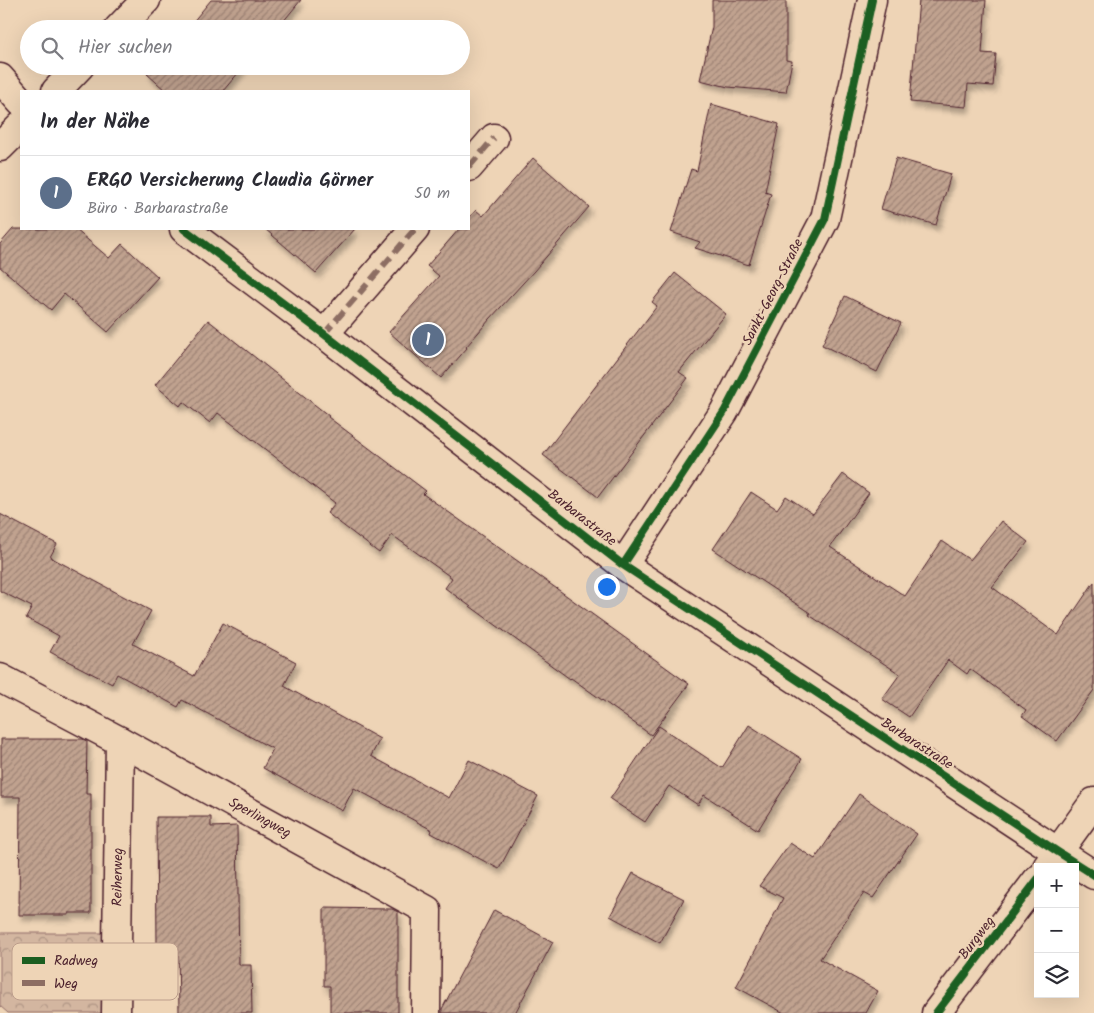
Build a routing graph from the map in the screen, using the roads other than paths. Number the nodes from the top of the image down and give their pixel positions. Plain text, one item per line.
1 (146, 0) edge
2 (872, 0) edge
3 (127, 20) edge
4 (71, 75) edge
5 (0, 78) edge
6 (57, 90) edge
7 (20, 101) edge
8 (20, 127) edge
9 (494, 138) dead end
10 (0, 147) edge
11 (470, 166) edge
12 (185, 230) edge
13 (414, 230) edge
14 (324, 334) junction
15 (623, 565) junction
16 (0, 678) edge
17 (120, 741) junction
18 (1094, 802) edge
19 (1052, 860) edge
20 (1094, 875) edge
21 (1034, 884) edge
22 (117, 943) edge
23 (116, 1000) edge
24 (116, 1013) edge
25 (426, 1013) edge
26 (936, 1013) edge

1 - 3 street
2 - 15 street, Sankt-Georg-Straße
4 - 6 street
5 - 7 street
8 - 10 street
9 - 11 street
12 - 14 street, Barbarastraße
13 - 14 street
14 - 15 street, Barbarastraße
15 - 19 street, Barbarastraße
16 - 17 street, Sperlingweg
17 - 22 street, Reiherweg
17 - 25 street, Sperlingweg
18 - 19 street
19 - 20 street, Barbarastraße
21 - 26 street, Burgweg
23 - 24 street, Reiherweg

